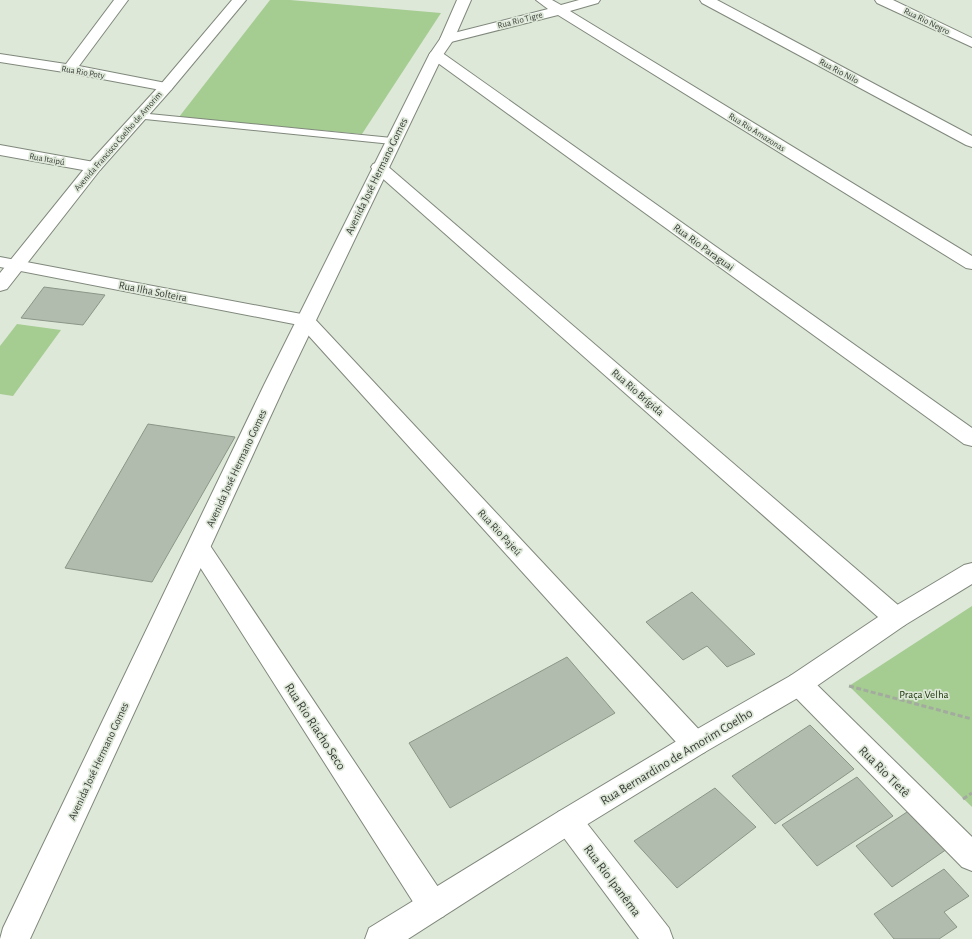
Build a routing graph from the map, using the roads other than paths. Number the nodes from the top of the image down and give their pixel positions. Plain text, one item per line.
1 (121, 0) edge
2 (239, 0) edge
3 (464, 0) edge
4 (543, 0) edge
5 (593, 0) edge
6 (707, 0) edge
7 (882, 0) edge
8 (560, 10) junction
9 (972, 43) edge
10 (441, 47) junction
11 (0, 58) edge
12 (70, 69) junction
13 (166, 87) junction
14 (140, 116) junction
15 (392, 141) junction
16 (972, 142) edge
17 (0, 150) edge
18 (94, 167) junction
19 (379, 167) junction
20 (8, 264) edge
21 (972, 264) edge
22 (0, 285) edge
23 (306, 320) junction
24 (972, 439) edge
25 (199, 547) junction
26 (972, 572) edge
27 (896, 618) junction
28 (799, 684) junction
29 (695, 744) junction
30 (568, 821) junction
31 (972, 858) edge
32 (433, 906) junction
33 (14, 939) edge
34 (380, 939) edge
35 (658, 939) edge

1 - 12 street
2 - 13 street, Avenida Francisco Coelho de Amorim
3 - 10 street, Avenida José Hermano Gomes
4 - 8 street, Rua Rio Amazonas
5 - 8 street, Rua Rio Tigre
6 - 16 street, Rua Rio Nilo
7 - 9 street, Rua Rio Negro
8 - 10 street, Rua Rio Tigre
8 - 21 street, Rua Rio Amazonas
10 - 15 street, Avenida José Hermano Gomes
10 - 24 street, Rua Rio Paraguai
11 - 12 street, Rua Rio Poty
12 - 13 street, Rua Rio Poty
13 - 14 street, Avenida Francisco Coelho de Amorim
14 - 15 lane
14 - 18 street, Avenida Francisco Coelho de Amorim
15 - 19 street, Avenida José Hermano Gomes
17 - 18 street, Rua Itaipú
18 - 20 street, Avenida Francisco Coelho de Amorim
19 - 23 street, Avenida José Hermano Gomes
19 - 27 street, Rua Rio Brígida
20 - 22 street, Avenida Francisco Coelho de Amorim
20 - 23 street, Rua Ilha Solteira
23 - 25 street, Avenida José Hermano Gomes
23 - 29 street, Rua Rio Pajeú
25 - 32 street, Rua Rio Riacho Seco
25 - 33 street, Avenida José Hermano Gomes
26 - 27 street, Rua Bernardino de Amorim Coelho
27 - 28 street, Rua Bernardino de Amorim Coelho
28 - 29 street, Rua Bernardino de Amorim Coelho
28 - 31 street, Rua Rio Tietê
29 - 30 street, Rua Bernardino de Amorim Coelho
30 - 32 street, Rua Bernardino de Amorim Coelho
30 - 35 street, Rua Rio Ipanêma
32 - 34 street, Rua Bernardino de Amorim Coelho

